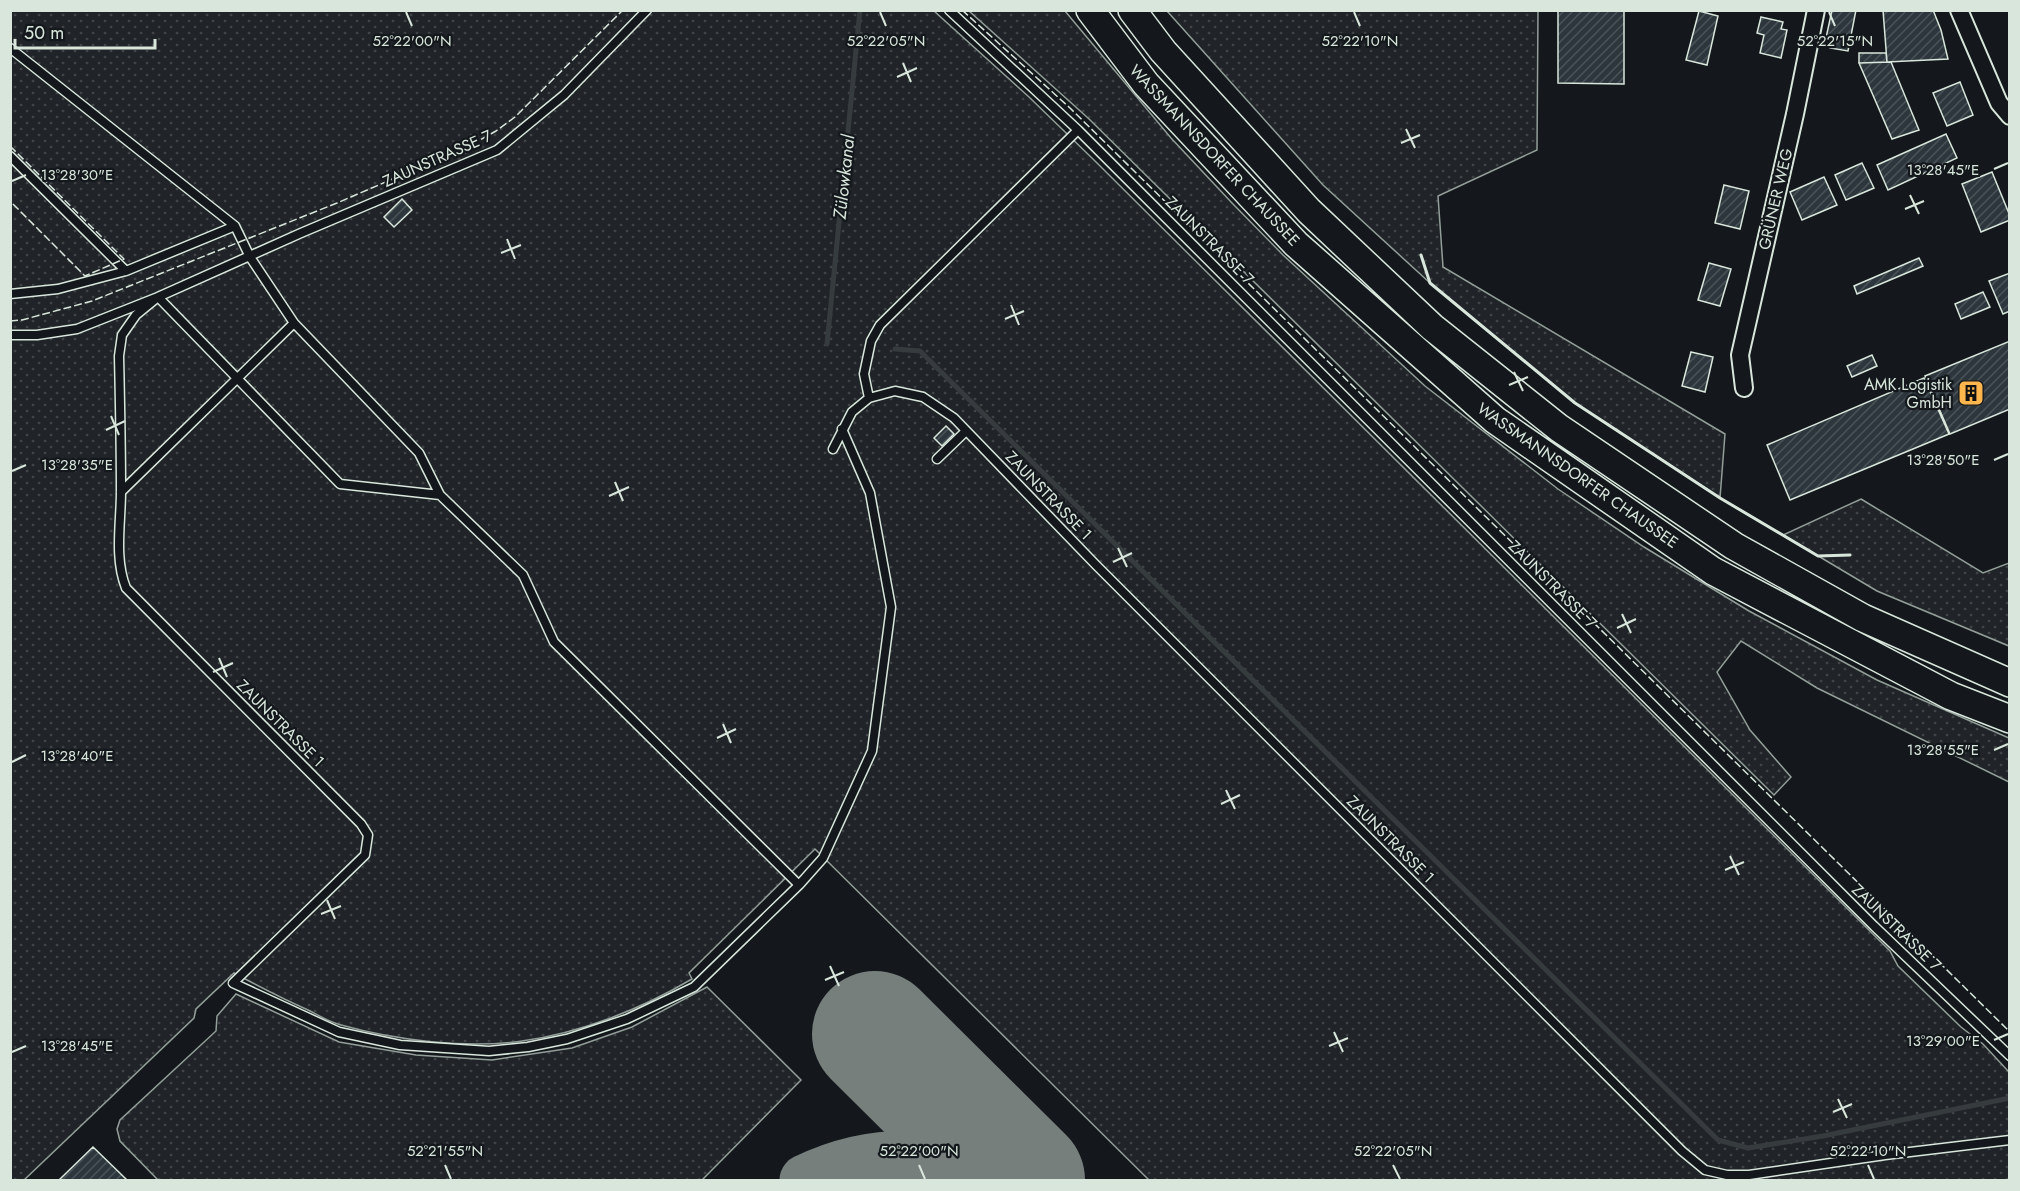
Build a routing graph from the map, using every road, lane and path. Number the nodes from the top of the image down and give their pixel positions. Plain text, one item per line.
1 (647, 10) edge
2 (949, 10) edge
3 (1090, 10) edge
4 (1132, 10) edge
5 (1816, 10) edge
6 (1959, 10) edge
7 (10, 48) edge
8 (2004, 109) edge
9 (2010, 127) edge
10 (1078, 130) junction
11 (10, 156) edge
12 (235, 226) junction
13 (301, 233) joint
14 (250, 257) junction
15 (126, 271) junction
16 (10, 294) edge
17 (158, 297) junction
18 (294, 323) junction
19 (10, 335) edge
20 (237, 378) junction
21 (1744, 388) dead end
22 (869, 398) junction
23 (842, 429) junction
24 (966, 431) junction
25 (833, 448) dead end
26 (937, 459) dead end
27 (121, 492) junction
28 (440, 495) junction
29 (2010, 682) edge
30 (2010, 719) edge
31 (799, 885) junction
32 (2010, 1056) edge
33 (2010, 1140) edge

1 - 13 lane, ZAUNSTRASSE 7
2 - 10 lane, ZAUNSTRASSE 7
3 - 30 main road, WASSMANNSDORFER CHAUSSEE
4 - 29 main road, WASSMANNSDORFER CHAUSSEE
5 - 21 street, GRÜNER WEG
6 - 8 street
7 - 12 lane
8 - 9 street
10 - 22 lane
10 - 32 lane, ZAUNSTRASSE 7
11 - 15 lane
12 - 14 lane
12 - 15 lane
13 - 14 lane, ZAUNSTRASSE 1
14 - 17 lane, ZAUNSTRASSE 1
14 - 18 lane
15 - 16 lane
17 - 19 lane
17 - 20 lane
17 - 27 lane, ZAUNSTRASSE 1
18 - 20 lane
18 - 28 lane
20 - 27 lane
20 - 28 lane
22 - 23 lane
22 - 24 lane, ZAUNSTRASSE 1
23 - 25 lane
23 - 31 lane
24 - 26 lane
24 - 33 lane, ZAUNSTRASSE 1
27 - 31 lane, ZAUNSTRASSE 1
28 - 31 lane

